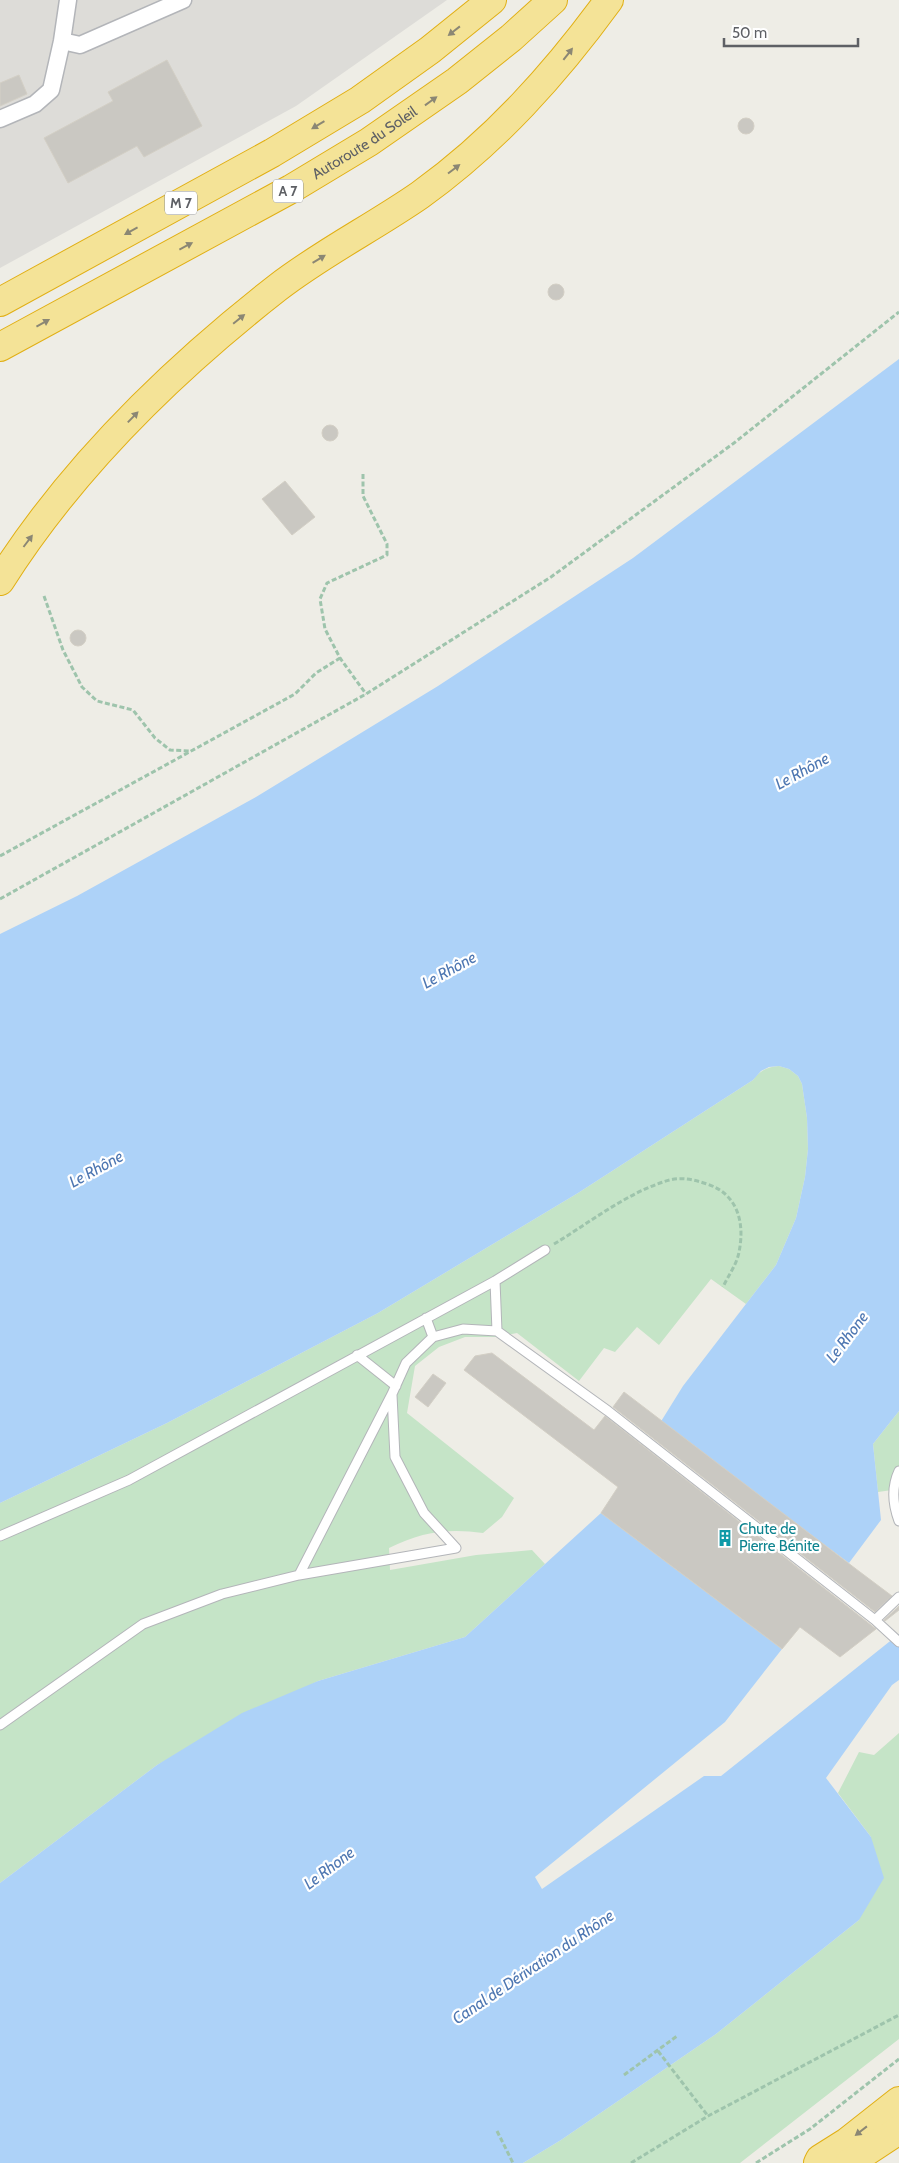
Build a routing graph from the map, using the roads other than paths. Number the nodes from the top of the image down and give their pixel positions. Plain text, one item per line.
1 (68, 0) edge
2 (492, 0) edge
3 (553, 0) edge
4 (609, 0) edge
5 (174, 2) edge
6 (62, 41) junction
7 (0, 120) edge
8 (0, 302) edge
9 (0, 347) edge
10 (0, 581) edge
11 (545, 1250) road end
12 (495, 1281) junction
13 (426, 1318) junction
14 (497, 1331) junction
15 (433, 1337) junction
16 (356, 1355) junction
17 (394, 1390) junction
18 (899, 1471) edge
19 (899, 1521) edge
20 (0, 1536) edge
21 (299, 1575) junction
22 (899, 1597) edge
23 (875, 1620) junction
24 (899, 1642) edge
25 (0, 1725) edge
26 (899, 2101) edge
27 (899, 2130) edge
28 (818, 2163) edge
29 (849, 2163) edge

1 - 6 street
2 -> 8 highway, M 7
9 -> 3 highway, Autoroute du Soleil / A 7
10 -> 4 highway
5 - 6 street
6 - 7 street
11 - 12 lane
12 - 13 lane
12 - 14 lane
13 - 15 lane
13 - 16 lane
14 - 15 lane
14 - 23 lane
15 - 17 lane
16 - 17 lane
16 - 20 lane
17 - 21 lane
17 - 21 lane
18 - 19 lane
21 - 25 lane
22 - 23 lane
23 - 24 lane
26 -> 28 highway
27 - 29 highway

